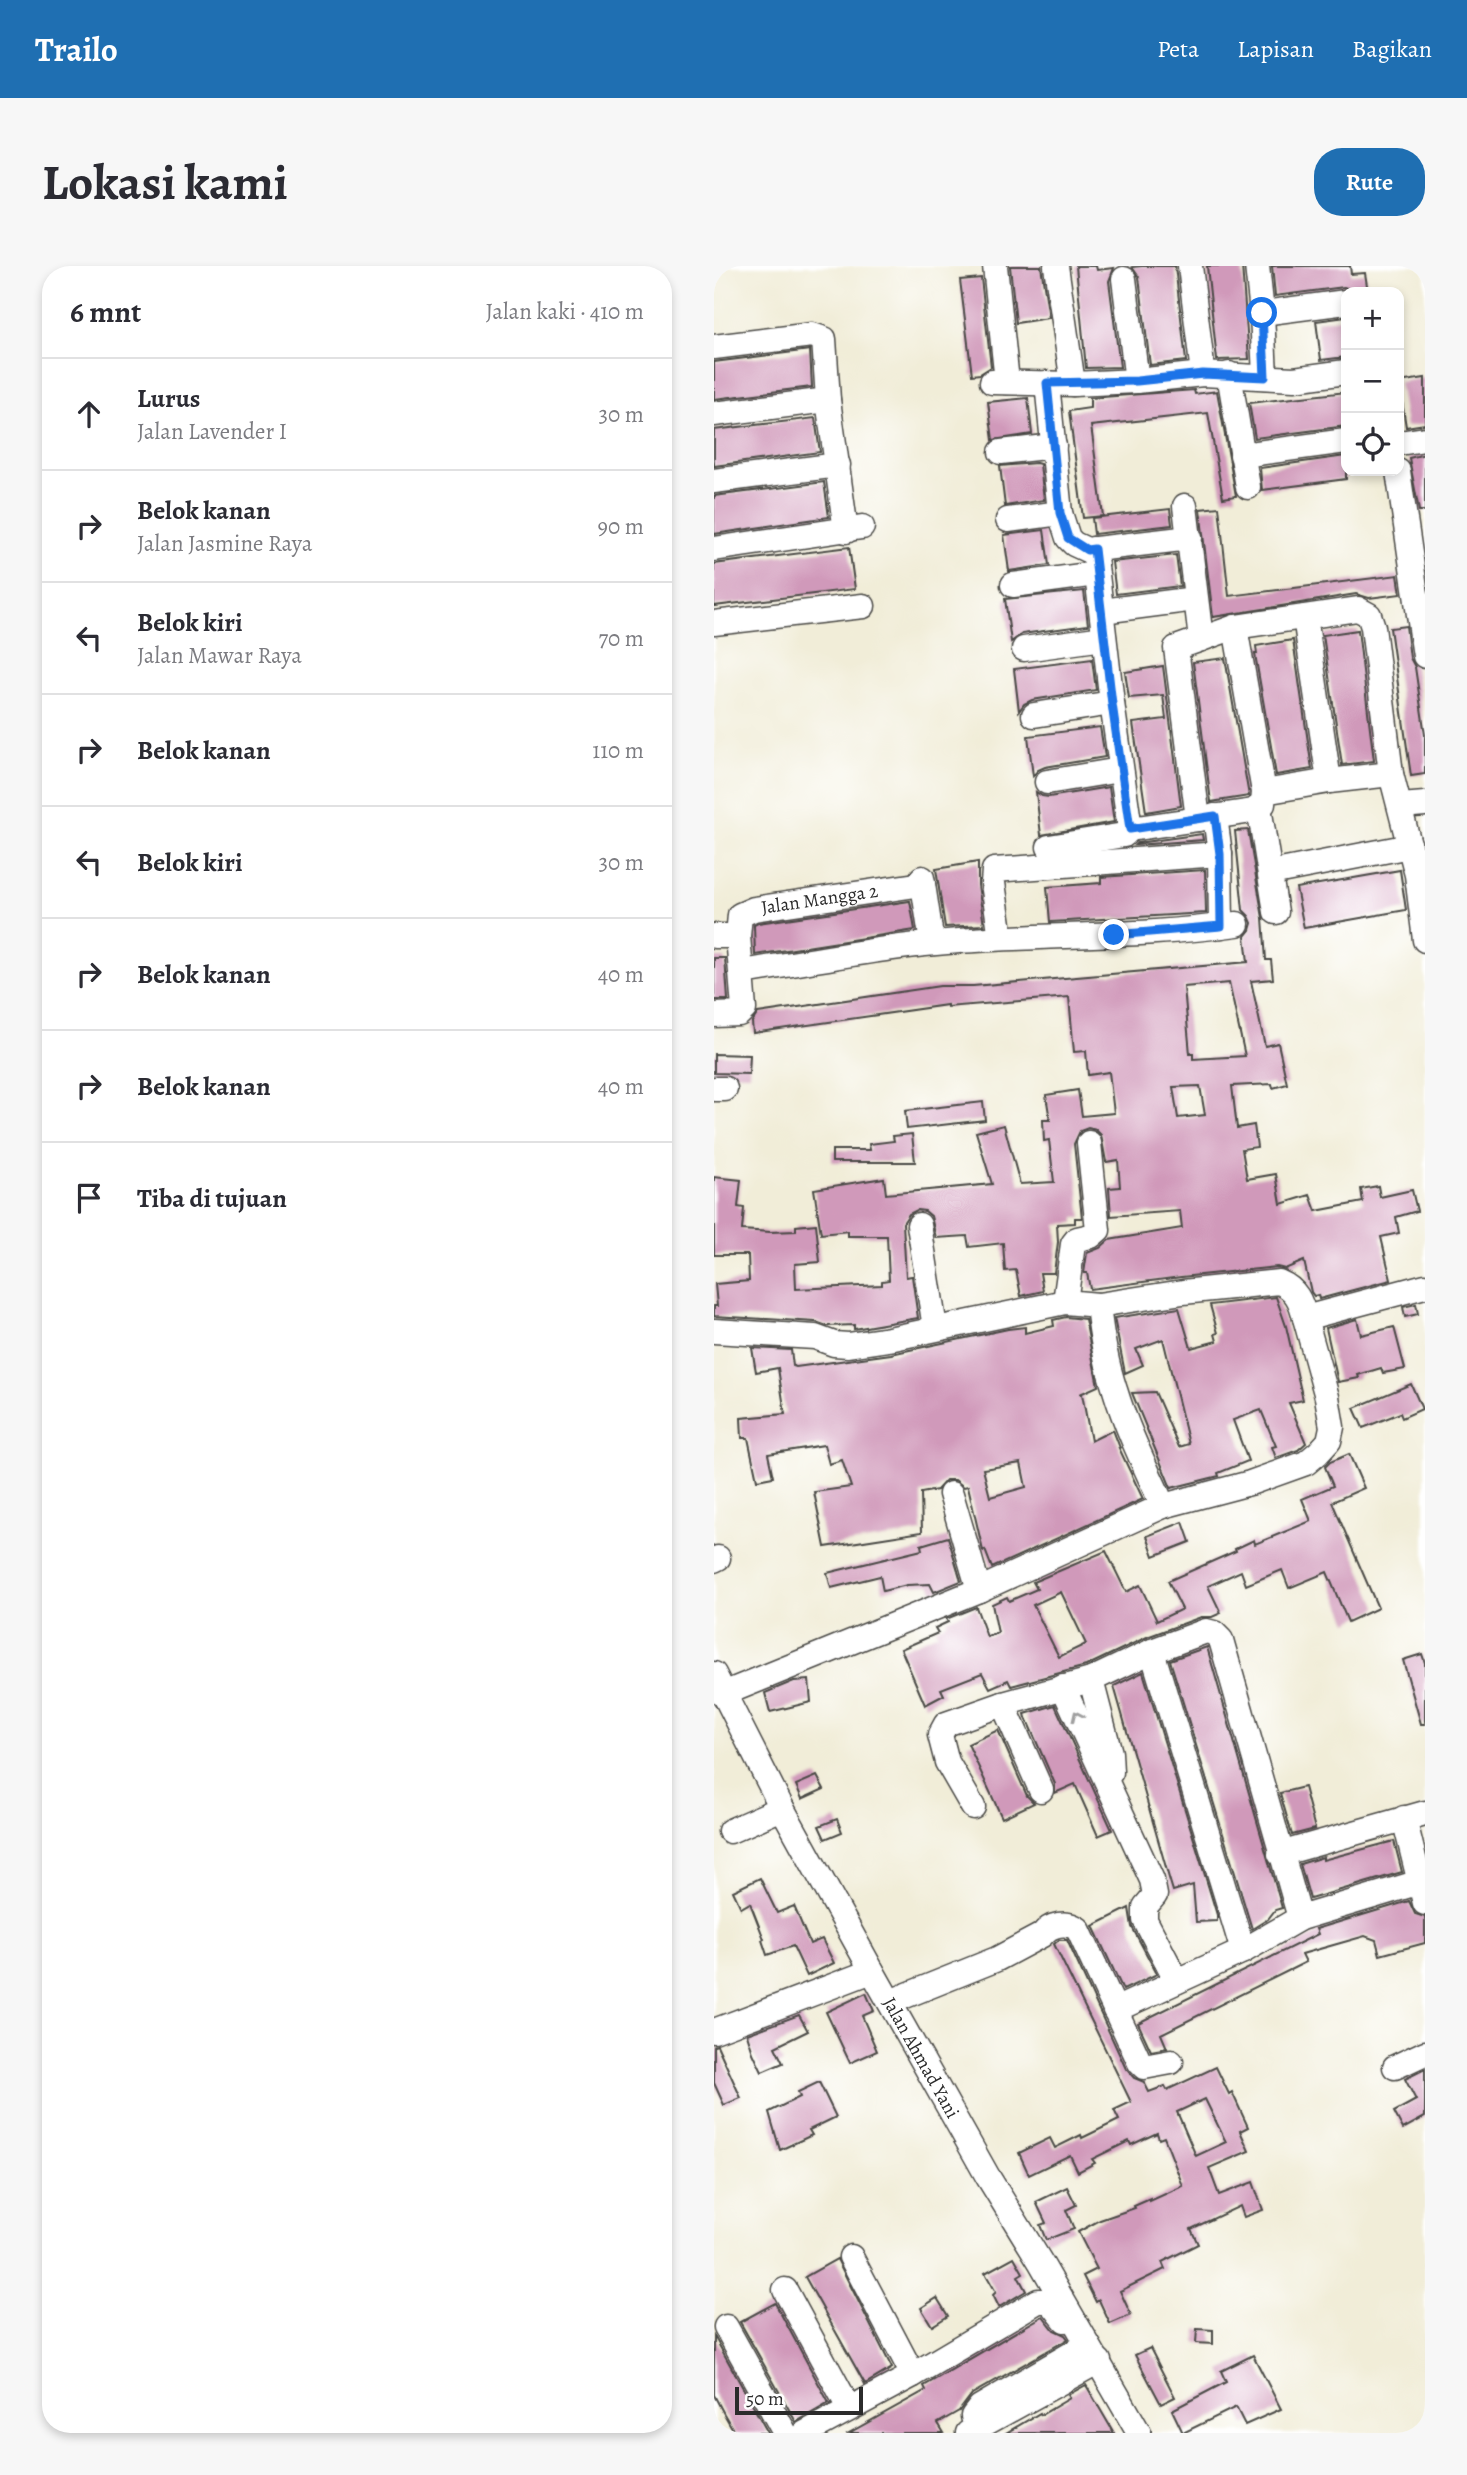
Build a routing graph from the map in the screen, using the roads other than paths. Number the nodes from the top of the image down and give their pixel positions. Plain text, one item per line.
1 (995, 266) edge
2 (1056, 266) edge
3 (1190, 266) edge
4 (1257, 266) edge
5 (1124, 279) dead end
6 (1341, 303) edge
7 (1262, 313) junction
8 (714, 347) edge
9 (1341, 373) edge
10 (1203, 374) junction
11 (1229, 374) junction
12 (1265, 377) junction
13 (1137, 381) junction
14 (1047, 383) junction
15 (1073, 384) junction
16 (828, 400) junction
17 (714, 414) edge
18 (1425, 439) edge
19 (1341, 442) edge
20 (1404, 442) edge
21 (1054, 446) junction
22 (1000, 453) dead end
23 (1242, 455) junction
24 (838, 465) junction
25 (1400, 476) edge
26 (714, 481) edge
27 (1248, 487) dead end
28 (1185, 506) dead end
29 (1415, 507) edge
30 (1060, 513) junction
31 (1008, 520) dead end
32 (1190, 538) junction
33 (714, 549) edge
34 (1095, 561) junction
35 (1419, 572) edge
36 (1013, 585) dead end
37 (1195, 599) junction
38 (863, 606) dead end
39 (1102, 611) junction
40 (1305, 617) junction
41 (714, 624) edge
42 (1235, 627) junction
43 (1104, 638) junction
44 (1201, 639) junction
45 (1424, 644) edge
46 (1024, 649) dead end
47 (1112, 704) junction
48 (1034, 715) dead end
49 (1120, 771) junction
50 (1391, 774) junction
51 (1329, 781) junction
52 (1047, 782) dead end
53 (1262, 800) junction
54 (1413, 805) edge
55 (1207, 817) junction
56 (1130, 829) junction
57 (1049, 846) dead end
58 (1410, 846) junction
59 (1220, 854) junction
60 (1270, 873) junction
61 (1421, 874) edge
62 (1276, 912) dead end
63 (726, 936) edge
64 (1001, 938) junction
65 (1425, 940) edge
66 (932, 943) junction
67 (742, 972) junction
68 (714, 1014) edge
69 (1089, 1143) dead end
70 (919, 1225) dead end
71 (1425, 1286) edge
72 (1065, 1303) junction
73 (1098, 1305) junction
74 (1304, 1318) junction
75 (935, 1328) junction
76 (714, 1331) edge
77 (951, 1494) dead end
78 (1163, 1506) junction
79 (979, 1590) junction
80 (1152, 1651) junction
81 (1091, 1680) junction
82 (719, 1684) edge
83 (1063, 1686) junction
84 (1003, 1704) junction
85 (1041, 1790) dead end
86 (1112, 1790) junction
87 (973, 1807) dead end
88 (782, 1808) junction
89 (1415, 1816) edge
90 (730, 1831) dead end
91 (1280, 1854) junction
92 (1423, 1893) edge
93 (1300, 1918) junction
94 (1243, 1951) junction
95 (872, 1971) junction
96 (1177, 1980) junction
97 (890, 2002) junction
98 (1115, 2010) junction
99 (714, 2031) edge
100 (1425, 2053) edge
101 (1171, 2062) dead end
102 (1395, 2067) dead end
103 (851, 2257) dead end
104 (785, 2290) dead end
105 (726, 2327) dead end
106 (1088, 2359) junction
107 (913, 2375) junction
108 (849, 2408) junction
109 (972, 2430) edge
110 (1136, 2432) edge
111 (785, 2433) edge
112 (805, 2433) edge

1 - 14 street
2 - 15 street
3 - 10 street
4 - 7 street
5 - 13 street
6 - 7 street
7 - 12 street
8 - 16 street
9 - 12 street
10 - 11 street
10 - 13 street
11 - 12 street
11 - 23 street
13 - 15 street
14 - 15 street
14 - 21 street
16 - 17 street
16 - 24 street
18 - 20 street
19 - 23 street
21 - 22 street
21 - 30 street
23 - 27 street
24 - 26 street
24 - 33 street
25 - 29 street
28 - 32 street
29 - 35 street
30 - 31 street
30 - 34 street
32 - 34 street
32 - 37 street
34 - 36 street
34 - 39 street
35 - 45 street
37 - 39 street
37 - 44 street
38 - 41 street
39 - 43 street
40 - 42 street
40 - 50 street
40 - 51 street
42 - 44 street
42 - 53 street
43 - 46 street
43 - 47 street
44 - 55 street
47 - 48 street
47 - 49 street
49 - 52 street
49 - 56 street
50 - 51 street
50 - 54 street
51 - 53 street
53 - 55 street
53 - 60 street
54 - 58 street
55 - 56 street
55 - 59 street
56 - 57 street
58 - 60 street
58 - 61 street
59 - 64 street
59 - 64 street
60 - 62 street
61 - 65 street
63 - 66 street, Jalan Mangga 2
63 - 67 street
64 - 66 street
66 - 67 street
67 - 68 street
69 - 72 street
70 - 75 street
71 - 74 street
72 - 73 street
72 - 75 street
73 - 74 street
73 - 78 street
74 - 78 street
75 - 76 street
77 - 79 street
78 - 79 street
79 - 82 street
80 - 81 street
80 - 91 street
80 - 94 street
81 - 83 street
81 - 86 street
82 - 88 street, Jalan Ahmad Yani
83 - 84 street
86 -> 83 street
84 - 85 street
84 - 87 street
86 - 96 street
88 - 90 street
88 - 95 street, Jalan Ahmad Yani
89 - 91 street
89 - 92 street
91 - 93 street
92 - 93 street
93 - 94 street
94 - 96 street
95 - 97 street, Jalan Ahmad Yani
95 - 99 street
96 - 98 street
97 - 98 street
97 - 106 street, Jalan Ahmad Yani
98 - 101 street
100 - 102 street
103 - 107 street
104 - 108 street
105 - 111 street
106 - 107 street
106 - 109 street
106 - 110 street, Jalan Ahmad Yani
107 - 108 street
108 - 112 street

